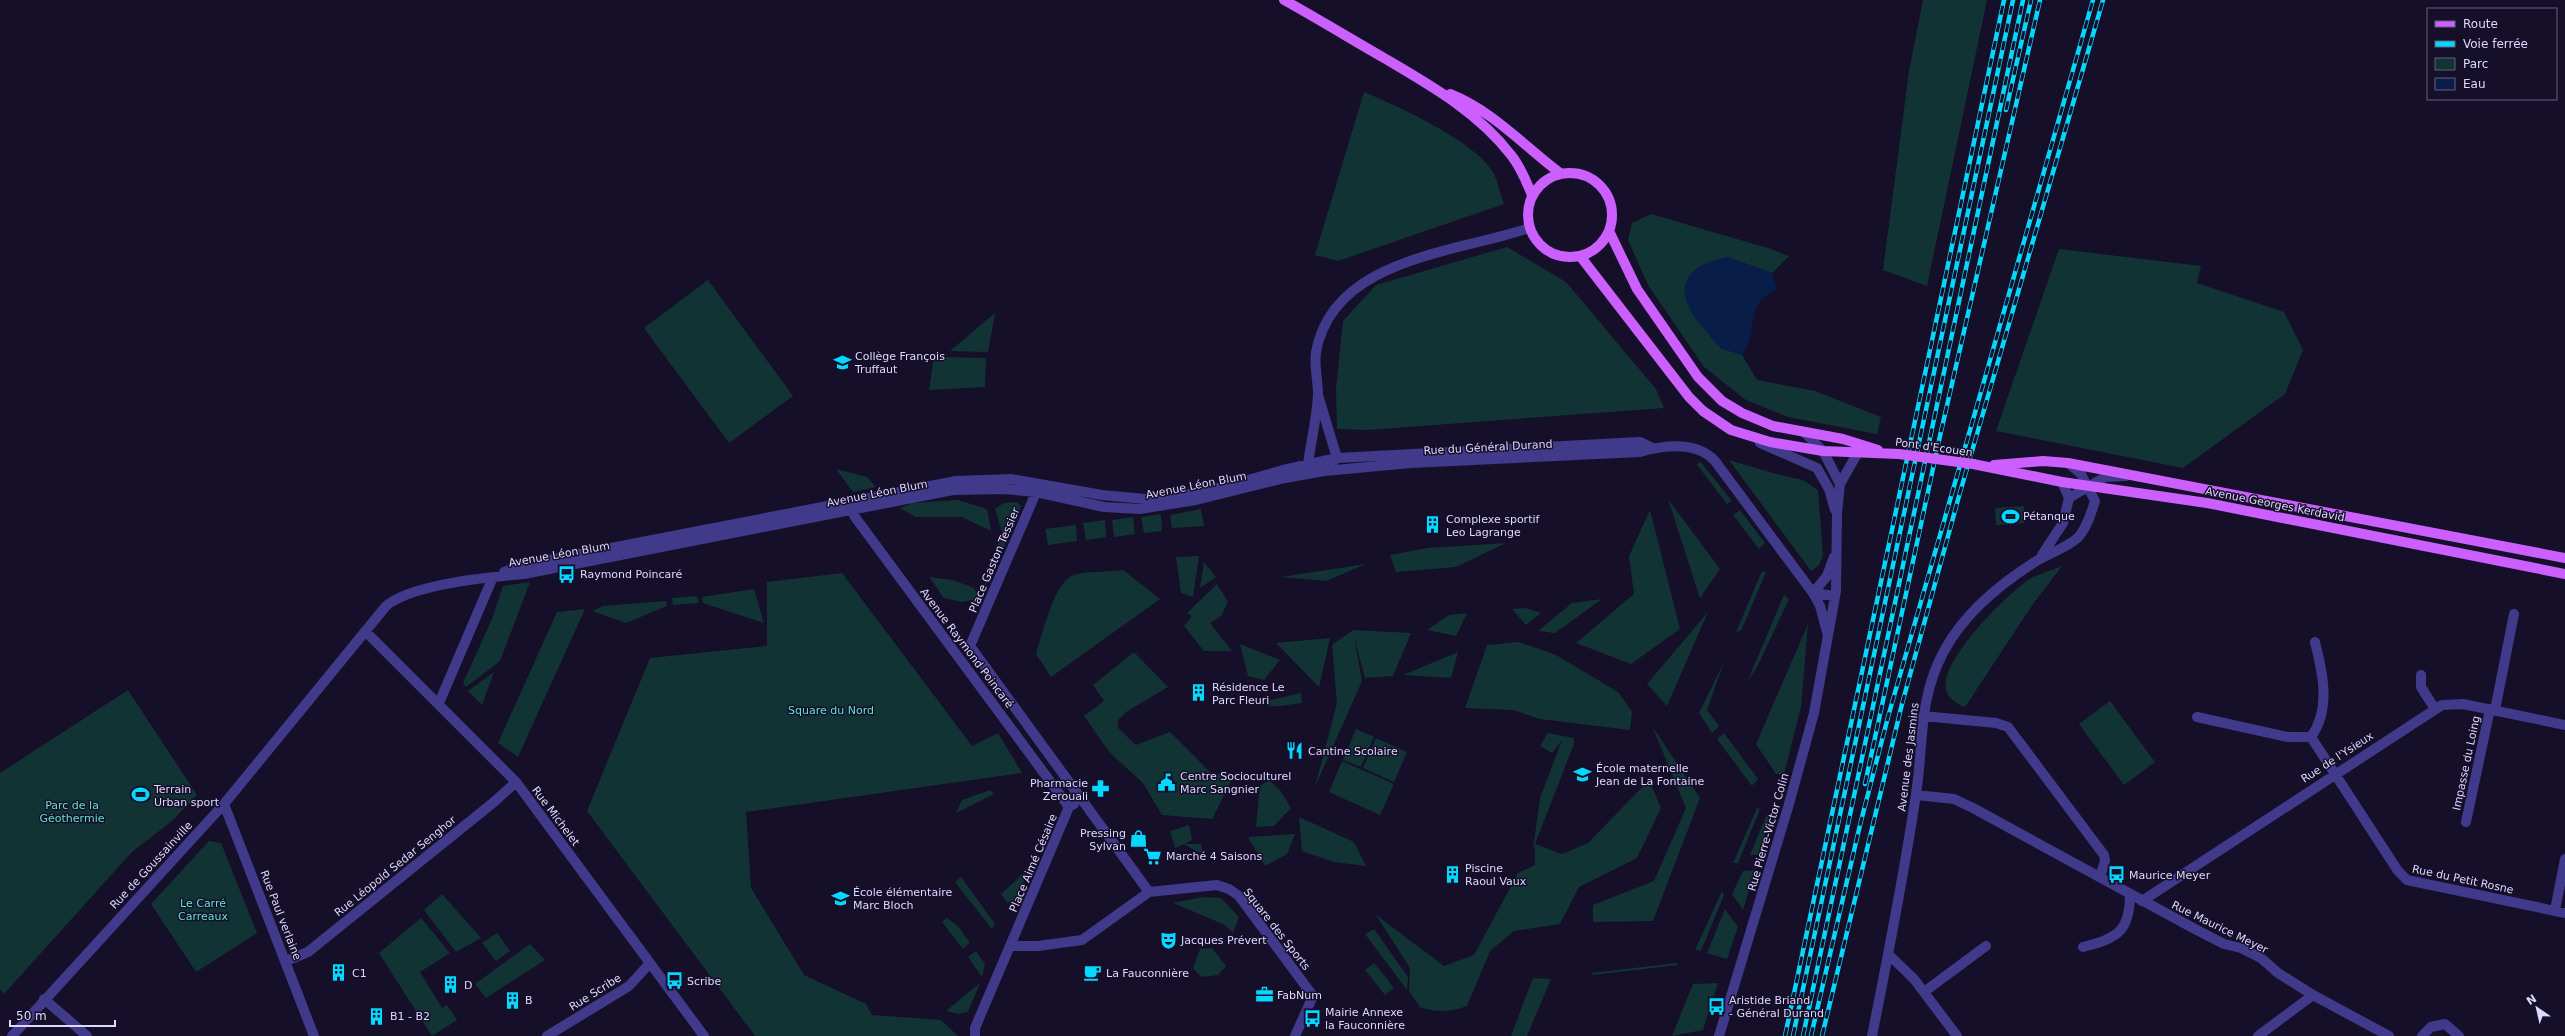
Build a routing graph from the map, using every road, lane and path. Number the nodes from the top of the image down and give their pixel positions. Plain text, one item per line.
1 (1284, 0) edge
2 (1437, 89) junction
3 (1560, 173) junction
4 (1532, 196) junction
5 (1529, 228) junction
6 (1609, 232) junction
7 (1580, 256) junction
8 (1318, 395) junction
9 (1731, 430) junction
10 (1804, 432) junction
11 (1653, 448) junction
12 (1823, 451) junction
13 (1885, 452) junction
14 (1857, 454) junction
15 (1337, 458) junction
16 (1326, 460) joint
17 (2068, 463) junction
18 (1308, 464) junction
19 (1976, 465) junction
20 (1324, 471) junction
21 (2136, 475) junction
22 (2062, 482) junction
23 (1840, 484) junction
24 (2088, 485) junction
25 (1038, 488) junction
26 (2069, 498) junction
27 (849, 506) junction
28 (1837, 513) junction
29 (1837, 548) junction
30 (2565, 558) edge
31 (2037, 561) junction
32 (2565, 574) edge
33 (492, 577) junction
34 (1813, 593) junction
35 (1835, 596) junction
36 (396, 598) joint
37 (2514, 614) dead end
38 (365, 631) junction
39 (1827, 632) junction
40 (2315, 642) dead end
41 (970, 646) junction
42 (957, 653) junction
43 (2421, 675) dead end
44 (439, 703) junction
45 (2435, 709) junction
46 (2492, 710) junction
47 (1923, 716) junction
48 (2197, 716) dead end
49 (2565, 725) edge
50 (2311, 737) junction
51 (2335, 773) junction
52 (516, 782) junction
53 (1916, 795) junction
54 (1081, 800) junction
55 (224, 804) junction
56 (1069, 807) junction
57 (2466, 822) dead end
58 (2565, 860) edge
59 (2100, 877) junction
60 (1149, 892) junction
61 (2130, 894) junction
62 (2142, 901) junction
63 (2554, 910) junction
64 (2565, 913) edge
65 (1011, 946) junction
66 (1986, 946) dead end
67 (2083, 947) dead end
68 (1888, 954) junction
69 (286, 961) junction
70 (650, 963) junction
71 (1924, 992) junction
72 (2313, 995) junction
73 (44, 999) junction
74 (12, 1036) edge
75 (87, 1036) edge
76 (314, 1036) edge
77 (547, 1036) edge
78 (704, 1036) edge
79 (975, 1036) edge
80 (1295, 1036) edge
81 (1719, 1036) edge
82 (1872, 1036) edge
83 (1957, 1036) edge
84 (2258, 1036) edge
85 (2389, 1036) edge
86 (2422, 1036) edge
87 (2459, 1036) edge

1 - 2 main road
2 - 3 main road
2 - 4 main road
3 - 4 main road
3 - 6 main road
4 - 5 main road
5 - 7 main road
5 - 8 street
6 - 7 main road
6 - 10 main road
7 - 9 main road
8 - 15 street
8 - 18 street
9 - 12 main road
9 - 28 street, Rue Pierre-Victor Colin
10 - 12 street
10 - 13 main road
11 - 15 street, Rue du Général Durand
11 - 20 street, Rue du Général Durand
11 - 34 street, Rue du Général Durand
12 - 14 main road
12 - 23 street
13 - 14 main road
13 - 19 main road, Pont d'Ecouen, bridge
14 - 23 street, Rue Pierre-Victor Colin
15 - 16 street, Rue du Général Durand
15 - 20 street
16 - 18 street, Avenue Léon Blum
17 - 19 main road, Avenue Georges Kerdavid
17 - 21 main road, Avenue Georges Kerdavid
17 - 24 street, Avenue des Jasmins
18 - 20 street
18 - 25 street, Avenue Léon Blum
19 - 22 main road, Avenue Georges Kerdavid
20 - 25 street, Avenue Léon Blum
21 - 24 street
21 - 30 main road, Avenue Georges Kerdavid
22 - 24 main road, Avenue Georges Kerdavid
22 - 26 street
23 - 28 street, Rue Pierre-Victor Colin
24 - 26 street
24 - 31 street, Avenue des Jasmins
24 - 32 main road, Avenue Georges Kerdavid
25 - 27 street, Avenue Léon Blum
25 - 41 street, Place Gaston Tessier
26 - 31 street
27 - 33 street, Avenue Léon Blum
27 - 42 street, Avenue Raymond Poincaré
28 - 29 street, Rue Pierre-Victor Colin
29 - 34 street, Rue Pierre-Victor Colin
29 - 35 street, Rue Pierre-Victor Colin
31 - 47 street, Avenue des Jasmins
33 - 36 street, Avenue Léon Blum
33 - 44 street
34 - 35 street
34 - 39 street, Rue Pierre-Victor Colin
35 - 39 street, Rue Pierre-Victor Colin
36 - 38 street, Rue de Goussainville
37 - 46 street, Impasse du Loing
38 - 44 street, Rue Michelet
38 - 55 street, Rue de Goussainville
39 - 81 street, Rue Pierre-Victor Colin
40 - 50 street
41 - 42 street
41 - 54 street, Avenue Raymond Poincaré
42 - 56 street, Avenue Raymond Poincaré
43 - 45 street
44 - 52 street, Rue Michelet
45 - 46 street, Rue de l'Ysieux
45 - 51 street, Rue de l'Ysieux
46 - 49 street, Rue de l'Ysieux
46 - 57 street, Impasse du Loing
47 - 53 street, Avenue des Jasmins
47 - 59 street
48 - 50 street
50 - 51 street, Rue du Petit Rosne
51 - 62 street, Rue de l'Ysieux
51 - 63 street, Rue du Petit Rosne
52 - 69 street, Rue Léopold Sedar Senghor
52 - 70 street, Rue Michelet
53 - 59 street, Rue Maurice Meyer
53 - 68 street, Avenue des Jasmins
54 - 56 street, Place Aimé Césaire
54 - 60 street
55 - 69 street, Rue Paul verlaine
55 - 73 street, Rue de Goussainville
56 - 65 street, Place Aimé Césaire
58 - 63 street
59 - 61 street, Rue Maurice Meyer
60 - 65 street
60 - 80 street, Square des Sports
61 - 62 street, Rue Maurice Meyer
61 - 67 street
62 - 72 street, Rue Maurice Meyer
63 - 64 street, Rue du Petit Rosne
65 - 79 street, Place Aimé Césaire
66 - 71 street
68 - 71 street
68 - 82 street, Avenue des Jasmins
69 - 76 street, Rue Paul verlaine
70 - 77 street, Rue Scribe
70 - 78 street, Rue Michelet
71 - 83 street
72 - 84 street
72 - 85 street, Rue Maurice Meyer
73 - 74 street, Rue de Goussainville
73 - 75 street
86 - 87 street

